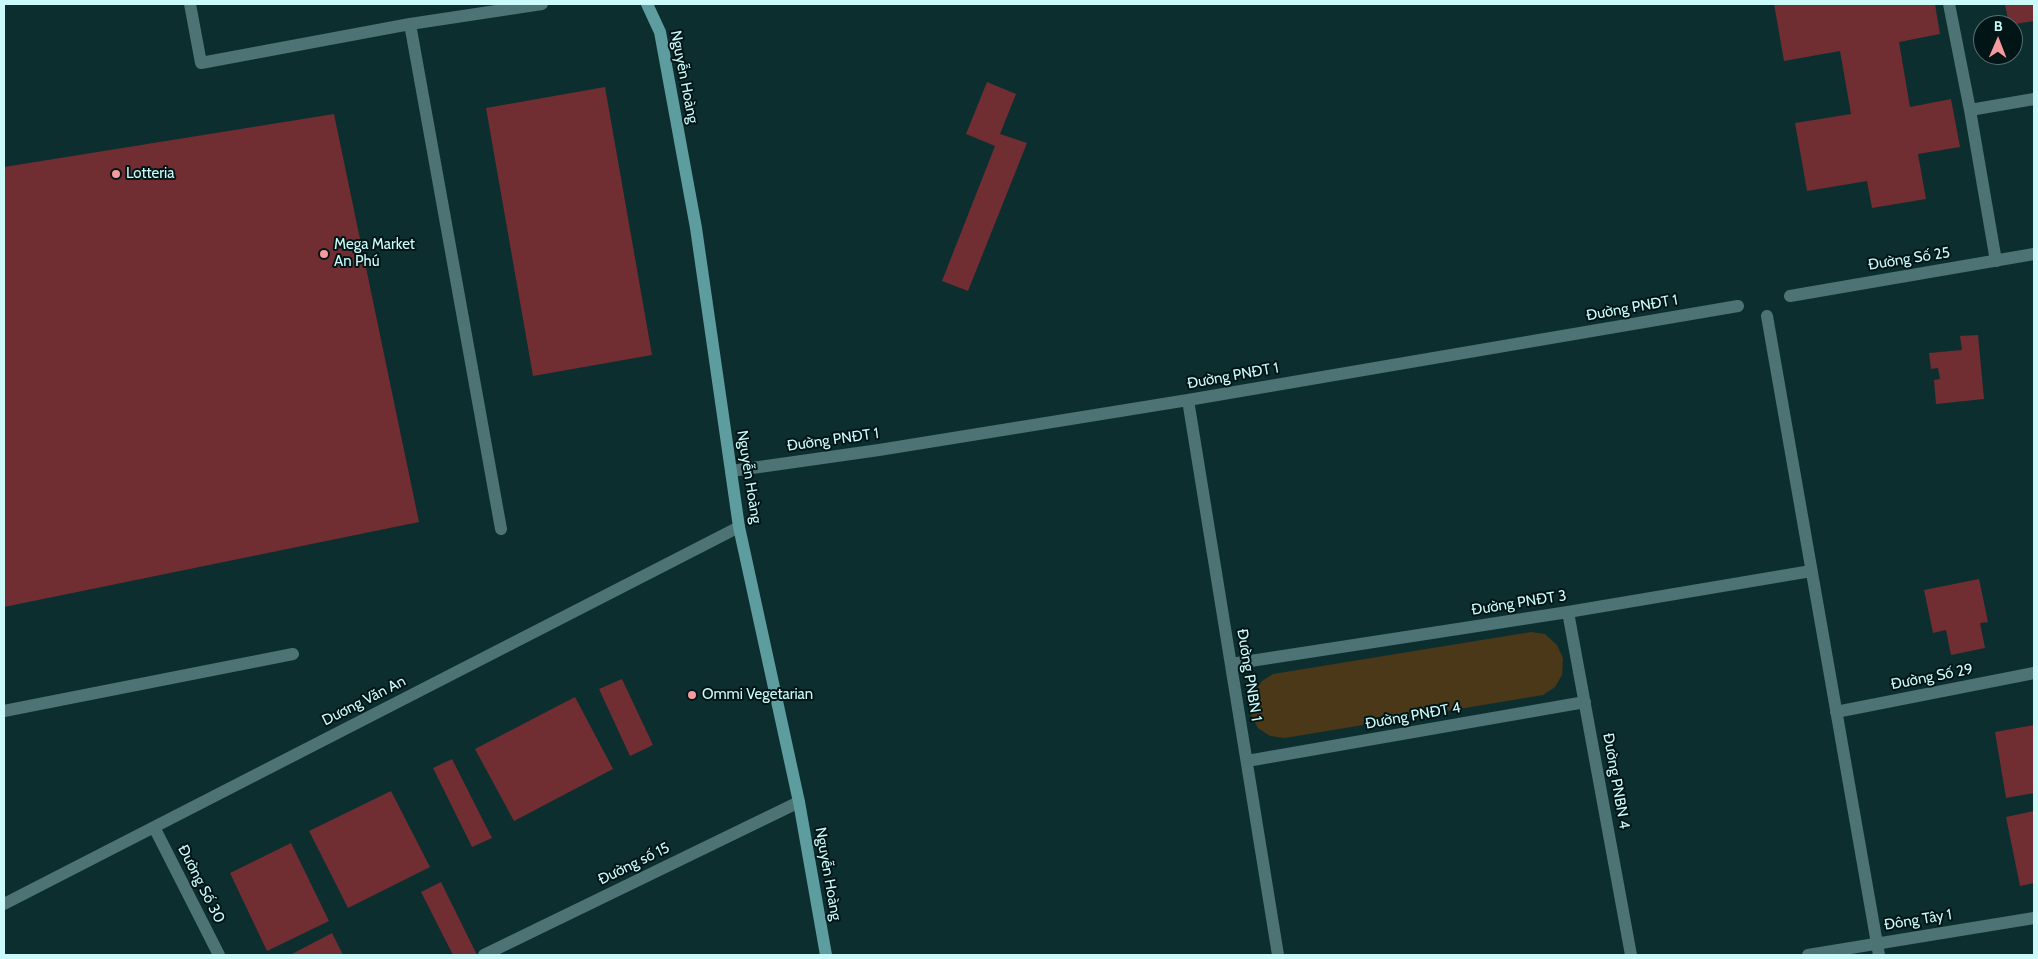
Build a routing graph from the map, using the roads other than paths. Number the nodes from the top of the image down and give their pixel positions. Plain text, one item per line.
1 (190, 4) edge
2 (542, 4) edge
3 (647, 4) edge
4 (1949, 4) edge
5 (410, 24) junction
6 (2034, 99) edge
7 (1970, 110) junction
8 (2034, 254) edge
9 (1996, 261) junction
10 (1790, 296) dead end
11 (1738, 306) dead end
12 (1767, 316) dead end
13 (1188, 400) junction
14 (731, 472) junction
15 (739, 526) junction
16 (501, 529) dead end
17 (1811, 571) junction
18 (1568, 612) junction
19 (293, 654) dead end
20 (1231, 664) junction
21 (2034, 673) edge
22 (1585, 702) junction
23 (4, 711) edge
24 (1836, 712) junction
25 (1247, 761) junction
26 (799, 802) junction
27 (154, 826) junction
28 (4, 904) edge
29 (2034, 918) edge
30 (1878, 949) edge
31 (219, 955) edge
32 (484, 955) edge
33 (826, 955) edge
34 (1278, 955) edge
35 (1631, 955) edge
36 (1808, 955) edge

1 - 5 street
2 - 5 street
3 - 14 street, Nguyễn Hoàng
4 - 7 street
5 - 16 street
6 - 7 street
7 - 9 street
8 - 9 street, Đường Số 25
9 - 10 street, Đường Số 25
11 - 13 street, Đường PNĐT 1
12 - 17 street
13 - 14 street, Đường PNĐT 1
13 - 20 street, Đường PNBN 1
14 - 15 street, Nguyễn Hoàng
15 - 26 street, Nguyễn Hoàng
15 - 27 street, Dương Văn An
17 - 18 street, Đường PNĐT 3
17 - 24 street
18 - 20 street, Đường PNĐT 3
18 - 22 street, Đường PNBN 4
19 - 23 street
20 - 25 street, Đường PNBN 1
21 - 24 street, Đường Số 29
22 - 25 street, Đường PNĐT 4
22 - 35 street, Đường PNBN 4
24 - 30 street
25 - 34 street, Đường PNBN 1
26 - 32 street, Đường số 15
26 - 33 street, Nguyễn Hoàng
27 - 28 street, Dương Văn An
27 - 31 street, Đường Số 30
29 - 30 street, Đông Tây 1
30 - 36 street, Đông Tây 1

